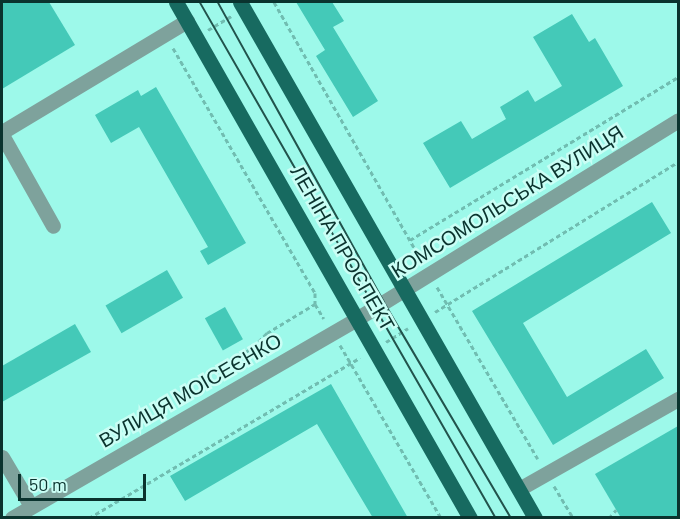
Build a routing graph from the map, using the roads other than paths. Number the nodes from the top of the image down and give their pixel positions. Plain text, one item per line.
1 (176, 2) edge
2 (242, 5) edge
3 (187, 21) junction
4 (678, 120) edge
5 (2, 134) edge
6 (53, 226) dead end
7 (403, 290) junction
8 (358, 318) junction
9 (678, 399) edge
10 (2, 457) edge
11 (519, 489) junction
12 (31, 506) junction
13 (12, 518) edge
14 (470, 518) edge
15 (535, 518) edge

1 - 3 main road, ЛЕНІНА ПРОСПЕКТ
2 - 7 main road, ЛЕНІНА ПРОСПЕКТ
3 - 5 street
3 - 8 main road, ЛЕНІНА ПРОСПЕКТ
4 - 7 street, КОМСОМОЛЬСЬКА ВУЛИЦЯ
5 - 6 street
7 - 8 street, КОМСОМОЛЬСЬКА ВУЛИЦЯ
7 - 11 main road, ЛЕНІНА ПРОСПЕКТ
8 - 12 street, ВУЛИЦЯ МОІСЕЄНКО
8 - 14 main road, ЛЕНІНА ПРОСПЕКТ
9 - 11 street
10 - 12 street
11 - 15 main road, ЛЕНІНА ПРОСПЕКТ
12 - 13 street, ВУЛИЦЯ МОІСЕЄНКО

